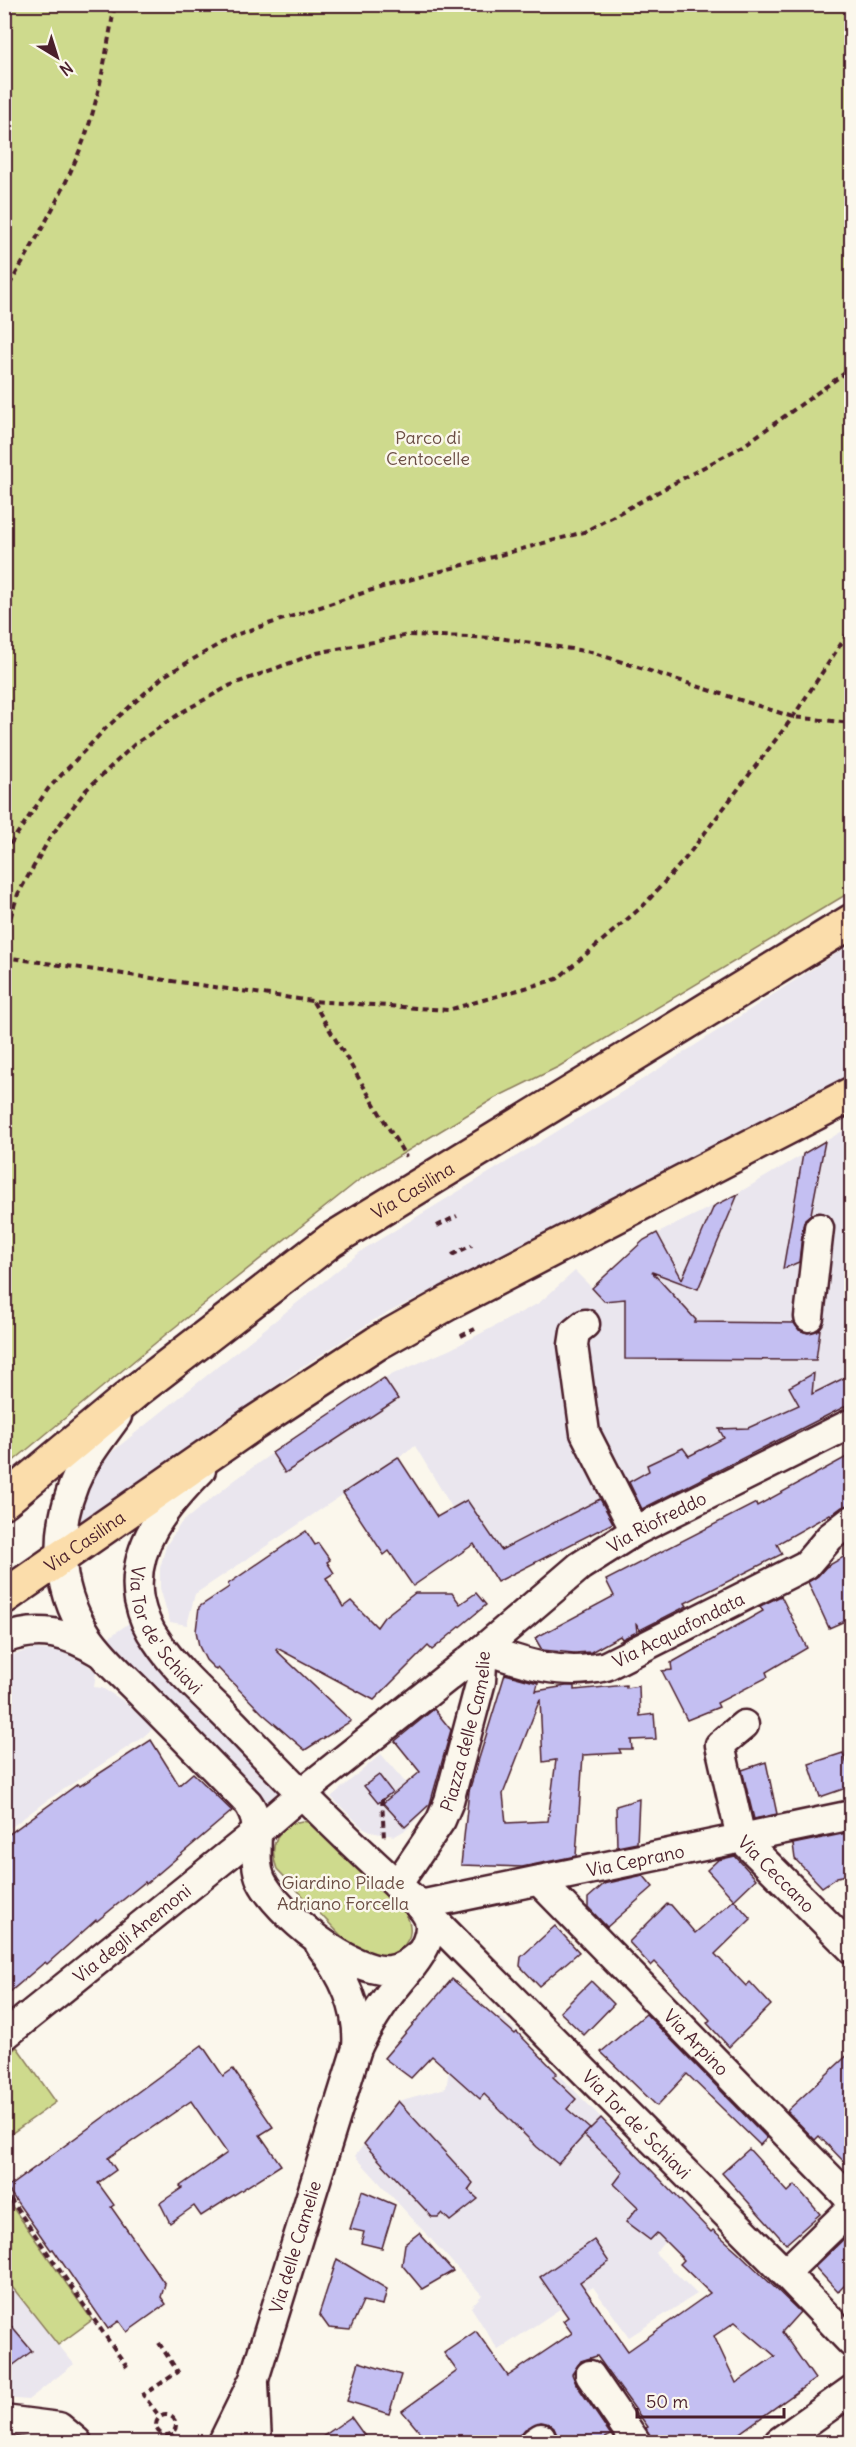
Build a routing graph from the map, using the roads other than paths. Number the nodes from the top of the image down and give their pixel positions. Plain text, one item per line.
1 (852, 921) edge
2 (852, 1094) edge
3 (819, 1228) dead end
4 (808, 1317) dead end
5 (585, 1324) dead end
6 (136, 1390) junction
7 (852, 1423) edge
8 (250, 1426) junction
9 (4, 1501) edge
10 (852, 1520) edge
11 (635, 1531) junction
12 (61, 1557) junction
13 (4, 1597) edge
14 (4, 1639) edge
15 (483, 1649) junction
16 (109, 1661) junction
17 (744, 1725) dead end
18 (301, 1794) junction
19 (852, 1815) edge
20 (257, 1832) junction
21 (741, 1838) junction
22 (540, 1882) junction
23 (396, 1885) junction
24 (420, 1905) junction
25 (310, 1935) junction
26 (852, 1949) edge
27 (413, 1963) junction
28 (4, 2036) edge
29 (357, 2048) junction
30 (852, 2201) edge
31 (852, 2208) edge
32 (785, 2272) junction
33 (852, 2343) edge
34 (590, 2375) dead end
35 (254, 2379) junction
36 (852, 2390) edge
37 (4, 2420) edge
38 (72, 2437) edge
39 (223, 2442) edge
40 (257, 2442) edge
41 (636, 2442) edge
42 (779, 2442) edge

1 - 6 main road, Via Casilina
2 - 8 main road, Via Casilina
3 - 4 street
5 - 11 street
6 - 9 main road, Via Casilina
6 - 12 street
7 - 11 street, Via Riofreddo
8 - 12 main road, Via Casilina
8 - 18 street, Via Tor de' Schiavi
10 - 15 street, Via Acquafondata
11 - 15 street, Via Riofreddo
12 - 13 main road, Via Casilina
12 - 16 street
14 - 16 street
15 - 18 street, Piazza delle Camelie
15 - 23 street, Piazza delle Camelie
16 - 20 street
17 - 21 street, Via Ceccano
18 - 20 street, Piazza delle Camelie
18 - 23 street
19 - 21 street, Via Ceprano
20 - 25 street
20 - 28 street, Via degli Anemoni
21 - 22 street, Via Ceprano
21 - 26 street, Via Ceccano
22 - 24 street, Via Ceprano
22 - 30 street, Via Arpino
23 - 24 street
24 - 27 street
24 - 32 street, Via Tor de' Schiavi
25 - 27 street
25 - 29 street, Via delle Camelie
27 - 29 street, Via delle Camelie
29 - 35 street, Via delle Camelie
31 - 32 street
32 - 33 street, Via Tor de' Schiavi
34 - 41 street
35 - 39 street, Via delle Camelie
35 - 40 street
36 - 42 street
37 - 38 street

